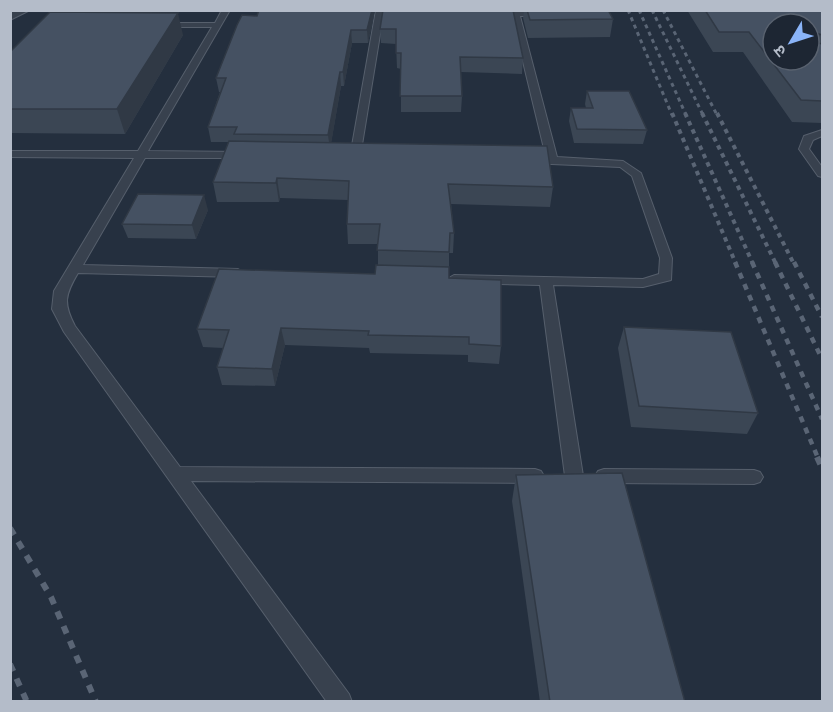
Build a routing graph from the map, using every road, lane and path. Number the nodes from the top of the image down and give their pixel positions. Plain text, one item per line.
1 (22, 10) edge
2 (226, 10) edge
3 (380, 11) edge
4 (391, 12) edge
5 (516, 12) edge
6 (482, 13) edge
7 (551, 14) edge
8 (10, 15) edge
9 (149, 25) edge
10 (217, 25) junction
11 (822, 133) edge
12 (142, 153) junction
13 (10, 154) edge
14 (261, 155) edge
15 (355, 157) edge
16 (517, 160) edge
17 (552, 160) junction
18 (822, 174) edge
19 (74, 269) junction
20 (251, 273) edge
21 (440, 278) edge
22 (546, 281) junction
23 (175, 474) junction
24 (562, 476) junction
25 (754, 477) dead end
26 (341, 702) edge

1 - 8 street
2 - 10 lane
3 - 4 lane
3 - 15 lane
5 - 6 lane
5 - 7 lane
5 - 17 lane
9 - 10 lane
10 - 12 lane
11 - 18 lane
12 - 13 lane
12 - 14 lane
12 - 19 lane
16 - 17 lane
17 - 22 lane
19 - 20 lane
19 - 23 lane
21 - 22 lane
22 - 24 lane
23 - 24 lane
23 - 26 lane
24 - 25 lane

